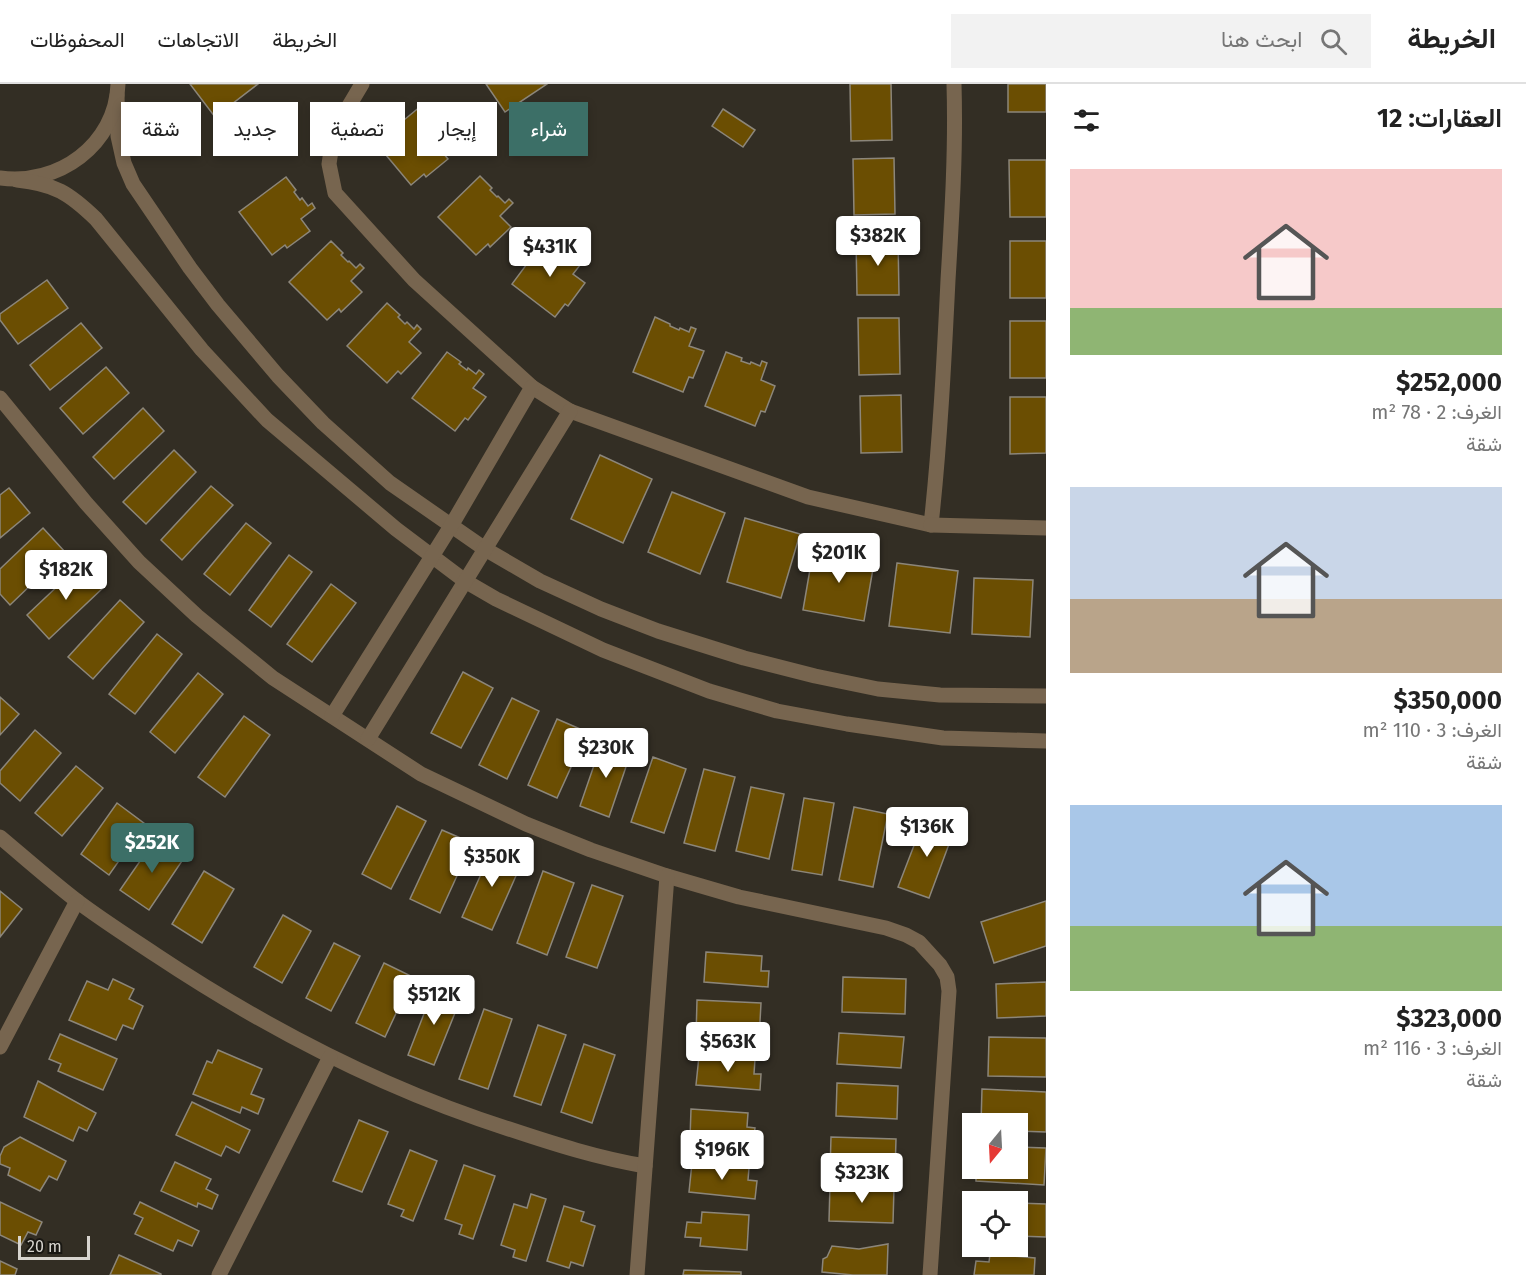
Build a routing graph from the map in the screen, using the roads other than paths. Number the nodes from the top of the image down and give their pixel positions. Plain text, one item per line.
1 (362, 84) edge
2 (954, 84) edge
3 (117, 90) edge
4 (0, 178) edge
5 (17, 180) junction
6 (532, 387) junction
7 (0, 398) edge
8 (570, 411) junction
9 (931, 525) junction
10 (452, 526) junction
11 (1046, 528) edge
12 (485, 549) junction
13 (432, 556) junction
14 (465, 581) junction
15 (1046, 696) edge
16 (332, 716) junction
17 (368, 739) junction
18 (1046, 741) edge
19 (0, 837) edge
20 (667, 876) junction
21 (77, 901) junction
22 (0, 1047) edge
23 (330, 1057) junction
24 (645, 1166) junction
25 (219, 1275) edge
26 (637, 1275) edge
27 (930, 1275) edge

1 - 6 street
2 - 9 street
3 - 5 street
3 - 10 street
4 - 5 street
5 - 13 street
6 - 8 street
6 - 10 street
7 - 16 street
8 - 9 street
8 - 12 street
9 - 11 street
10 - 12 street
10 - 13 street
12 - 14 street
12 - 15 street
13 - 14 street
13 - 16 street
14 - 17 street
14 - 18 street
16 - 17 street
17 - 20 street
19 - 21 street
20 - 24 street
20 - 27 street
21 - 22 street
21 - 23 street
23 - 24 street
23 - 25 street
24 - 26 street

